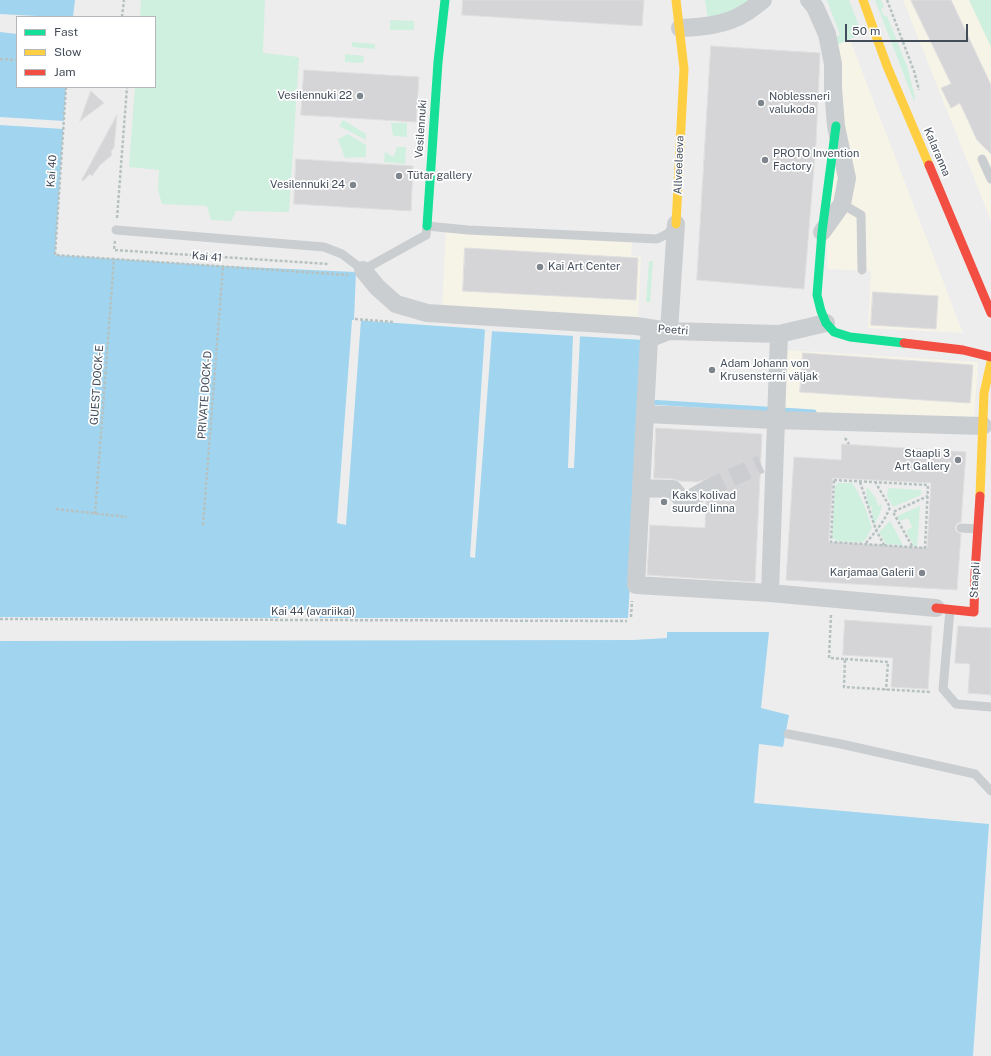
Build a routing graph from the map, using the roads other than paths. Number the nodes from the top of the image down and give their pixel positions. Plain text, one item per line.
1 (445, 0) edge
2 (676, 0) edge
3 (763, 0) edge
4 (809, 0) edge
5 (863, 0) edge
6 (680, 28) junction
7 (982, 159) dead end
8 (991, 179) edge
9 (834, 204) junction
10 (676, 224) junction
11 (427, 226) junction
12 (116, 230) road end
13 (822, 232) joint
14 (862, 270) dead end
15 (357, 272) junction
16 (991, 313) edge
17 (826, 323) junction
18 (669, 331) junction
19 (779, 334) junction
20 (991, 358) edge
21 (991, 362) edge
22 (644, 414) junction
23 (775, 420) junction
24 (983, 426) junction
25 (641, 488) junction
26 (707, 489) tunnel mouth
27 (961, 528) dead end
28 (978, 529) junction
29 (770, 593) junction
30 (943, 609) junction
31 (991, 707) edge
32 (788, 734) dead end
33 (991, 792) edge

1 - 11 street, Vesilennuki
2 - 6 street, Allveelaeva
3 - 6 street
4 - 9 street
5 - 16 street, Kalaranna
6 - 10 street, Allveelaeva
7 - 8 lane
9 - 13 street
9 - 14 lane
10 - 11 lane
10 - 18 street, Allveelaeva
11 - 15 lane
12 - 15 lane
13 - 17 street
15 - 18 street, Peetri
17 - 19 street, Peetri
17 - 20 street
18 - 19 street, Peetri
18 - 22 street
19 - 23 street
21 - 24 street, Staapli
22 - 23 street
22 - 25 street
23 - 24 street
23 - 29 street
24 - 28 street, Staapli
25 - 26 street
25 - 29 street, Staapli
27 - 28 lane
28 - 30 street, Staapli
29 - 30 street, Staapli
30 - 31 lane
32 - 33 lane

